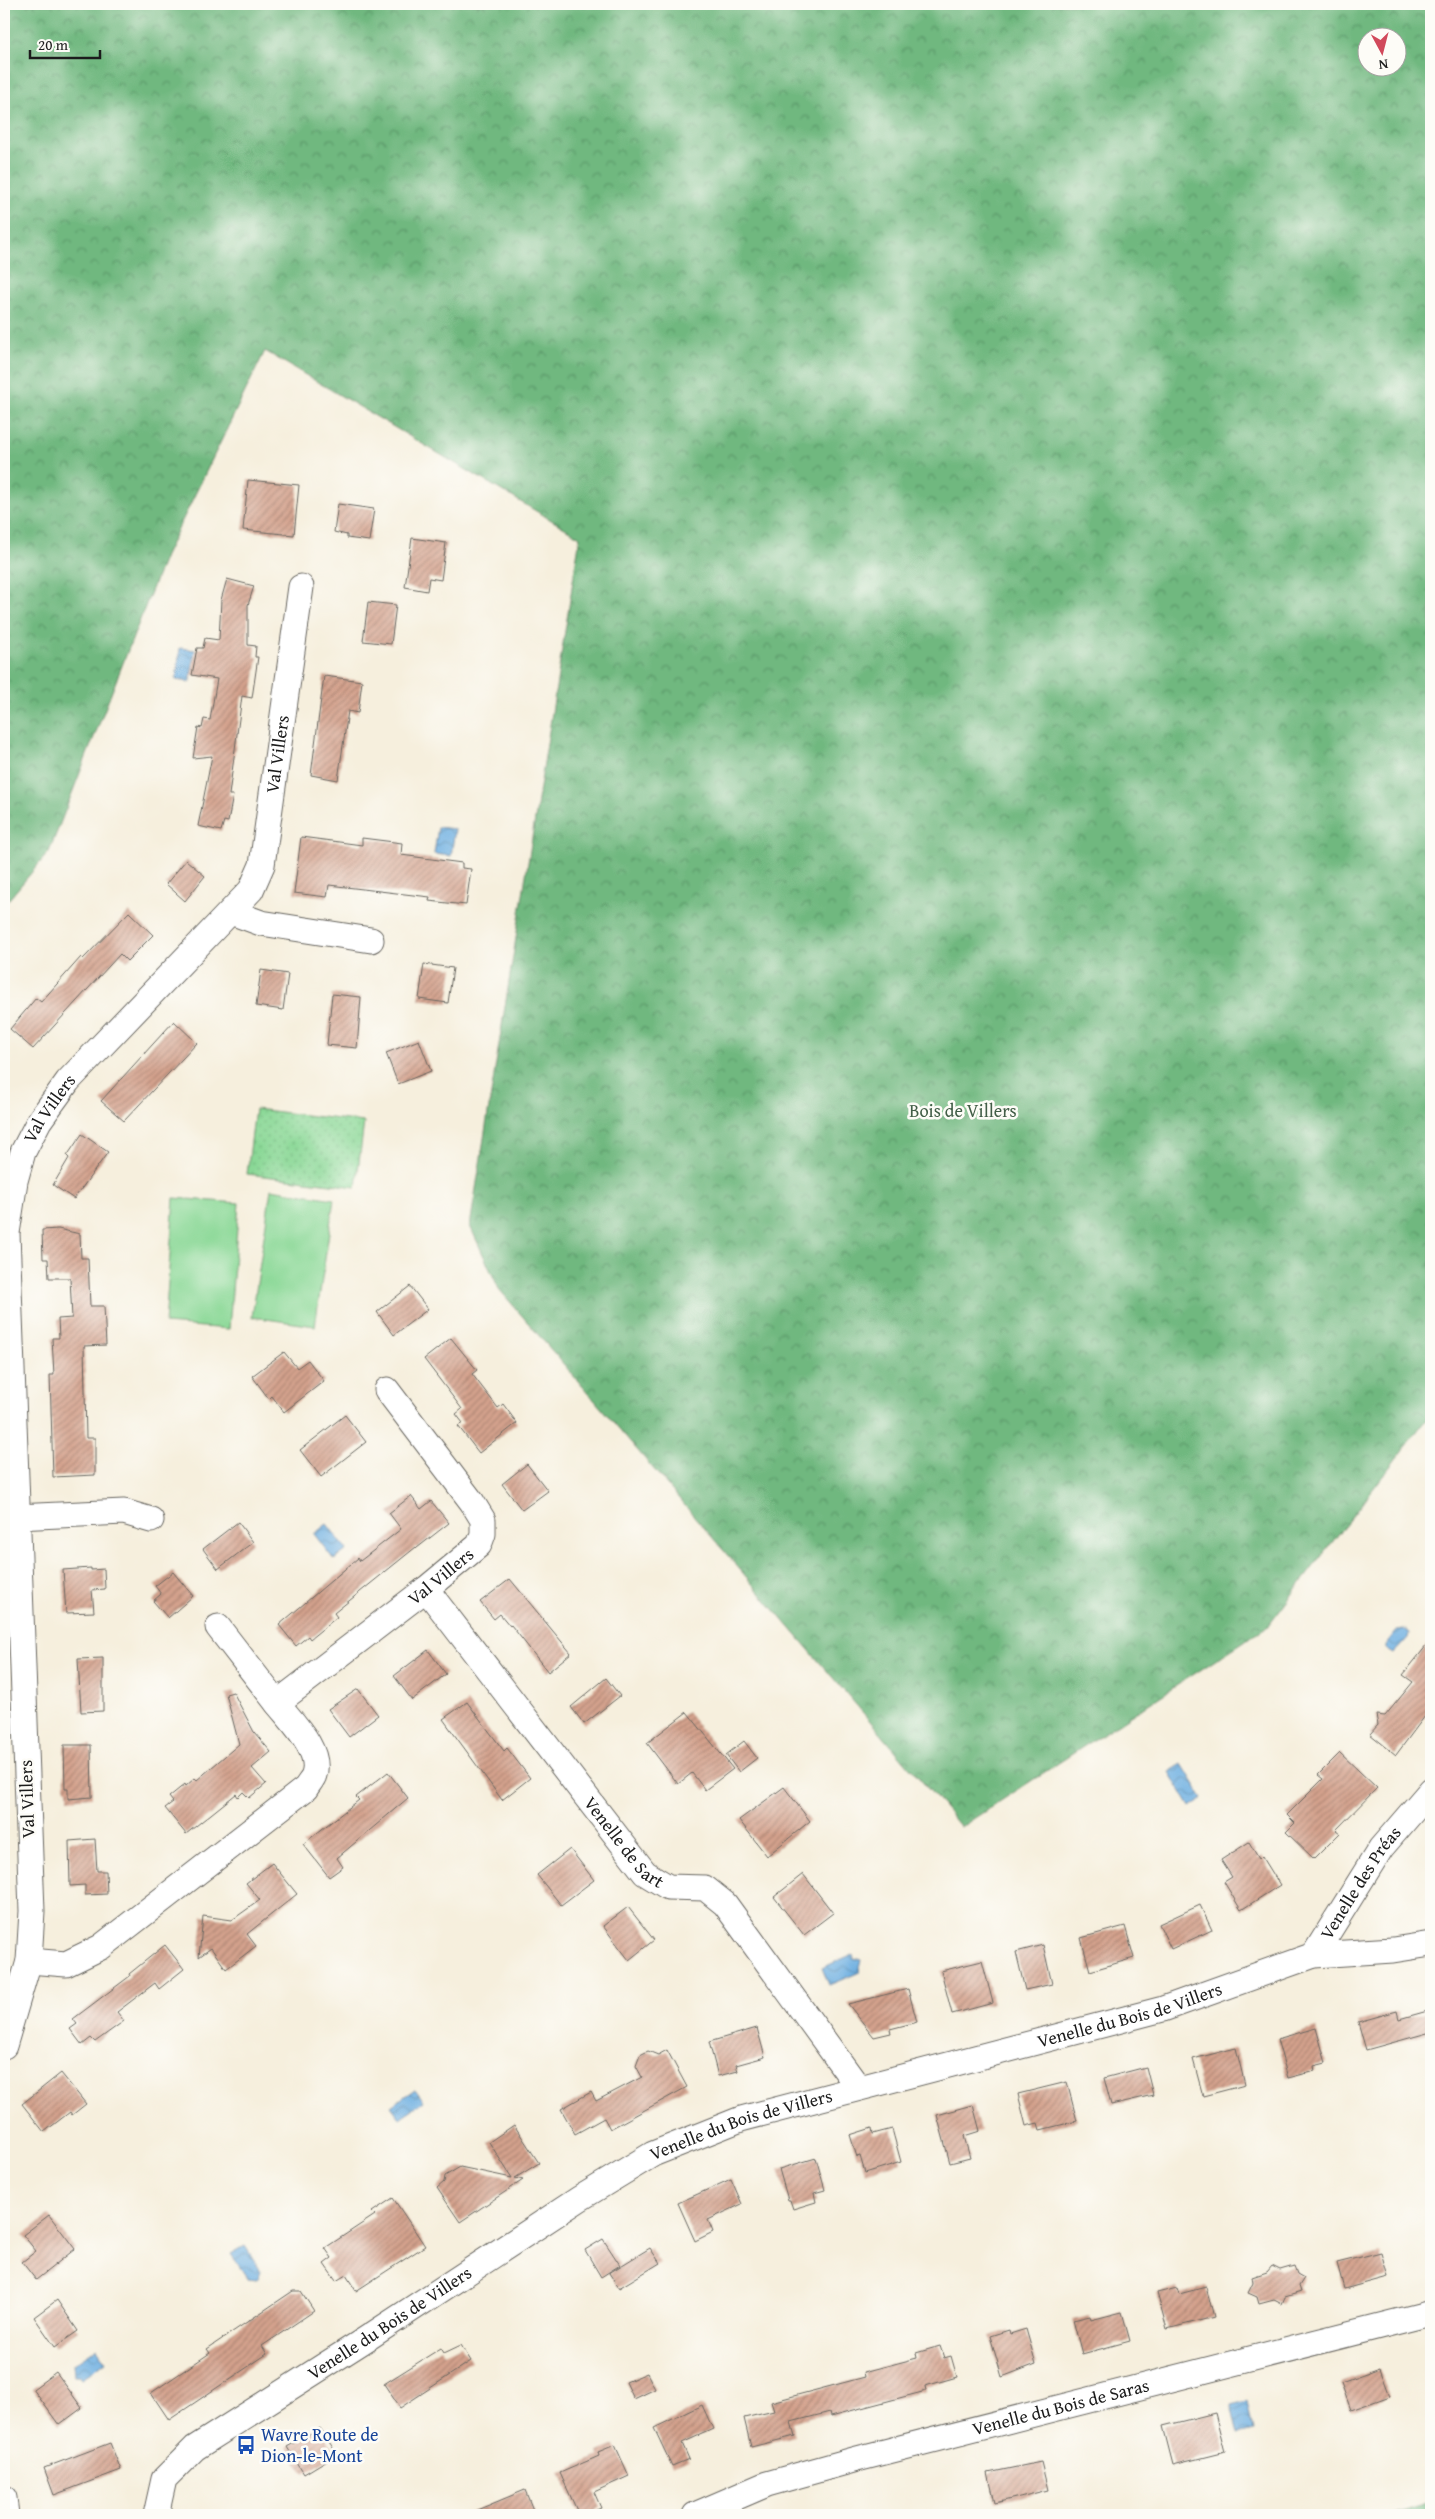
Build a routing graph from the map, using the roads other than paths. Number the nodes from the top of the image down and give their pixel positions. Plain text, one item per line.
1 (301, 587) dead end
2 (232, 912) junction
3 (371, 940) dead end
4 (387, 1390) dead end
5 (16, 1517) junction
6 (151, 1520) dead end
7 (426, 1589) junction
8 (218, 1627) dead end
9 (277, 1703) junction
10 (1431, 1790) edge
11 (1431, 1944) edge
12 (1314, 1955) junction
13 (29, 1961) junction
14 (4, 2046) edge
15 (858, 2087) junction
16 (1431, 2312) edge
17 (4, 2498) edge
18 (6, 2515) edge
19 (156, 2515) edge
20 (695, 2515) edge

1 - 2 street, Val Villers
2 - 3 street
2 - 5 street, Val Villers
4 - 7 street, Val Villers
5 - 6 street
5 - 13 street, Val Villers
7 - 9 street, Val Villers
7 - 15 street, Venelle de Sart
8 - 9 street
9 - 13 street
10 - 12 street, Venelle des Préas
11 - 12 street, Venelle du Bois de Villers
12 - 15 street, Venelle du Bois de Villers
13 - 14 street, Val Villers
15 - 19 street, Venelle du Bois de Villers
16 - 20 street, Venelle du Bois de Saras
17 - 18 street

